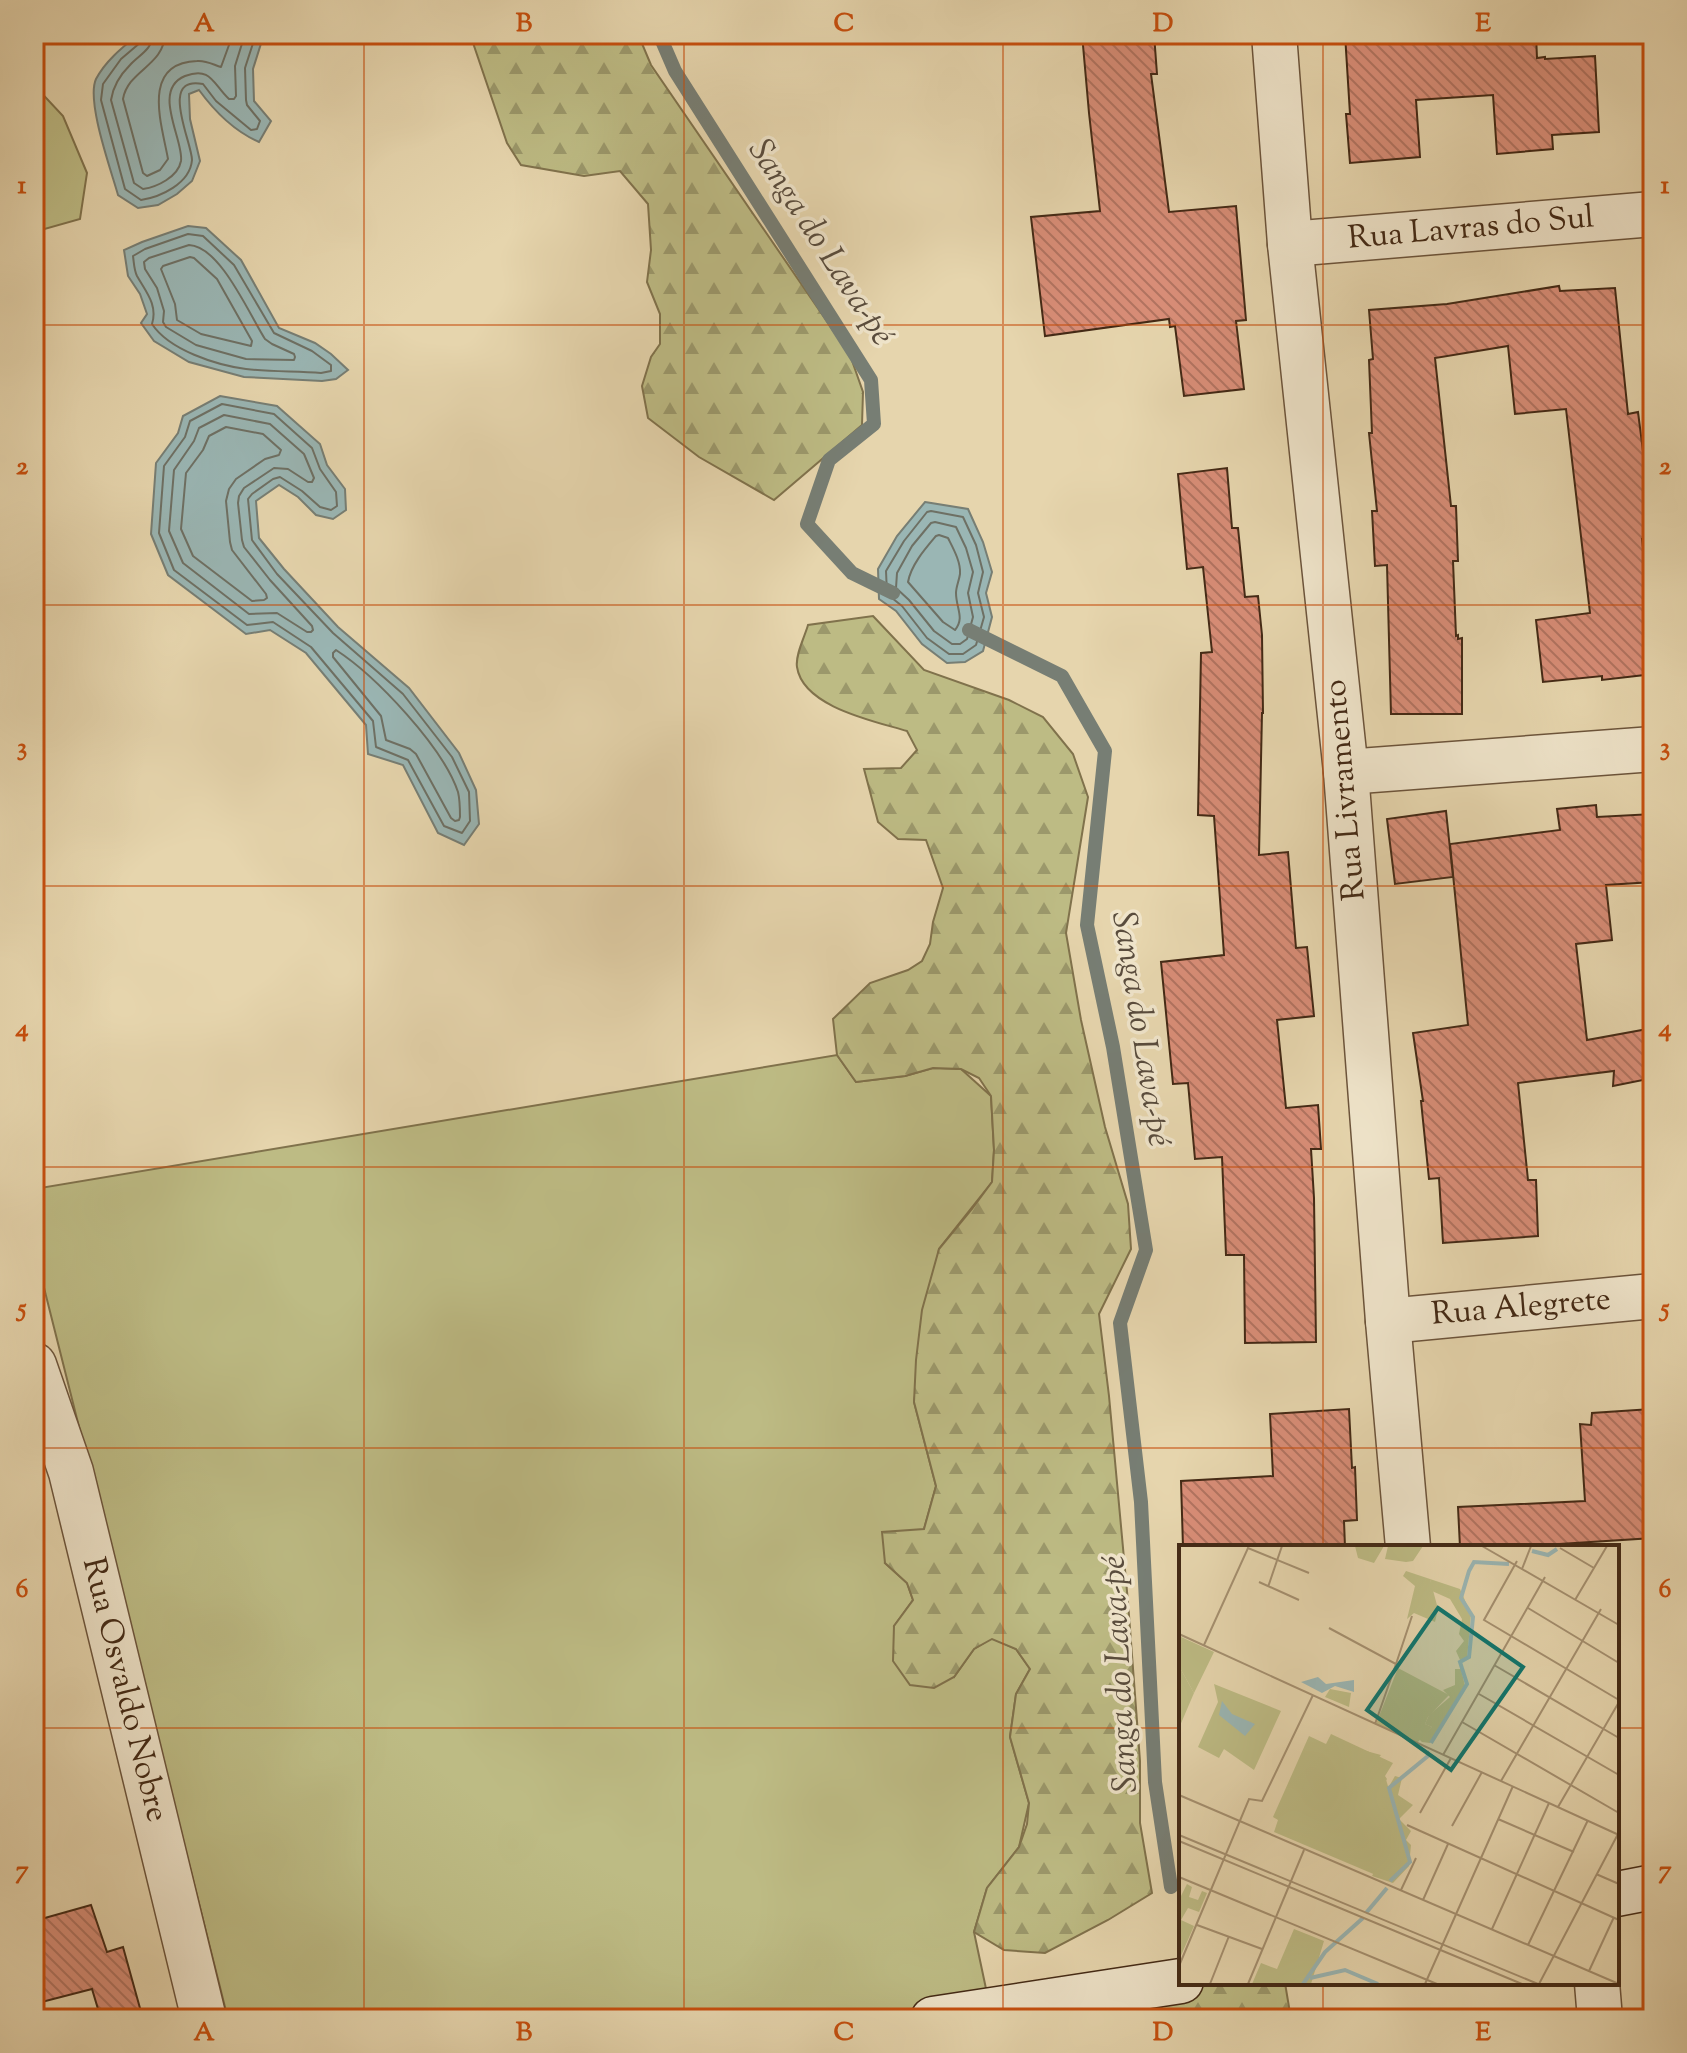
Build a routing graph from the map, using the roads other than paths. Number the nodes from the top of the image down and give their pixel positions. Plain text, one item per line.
1 (1274, 34) edge
2 (1653, 214) edge
3 (1290, 244) junction
4 (1653, 749) edge
5 (1346, 772) junction
6 (1653, 1296) edge
7 (1388, 1321) junction
8 (34, 1365) edge
9 (1408, 1545) edge
10 (1653, 1887) edge
11 (1619, 1894) edge
12 (1179, 1981) edge
13 (1597, 1985) edge
14 (204, 2019) edge
15 (933, 2019) edge
16 (1600, 2019) edge

1 - 3 street, Rua Livramento
2 - 3 street, Rua Lavras do Sul
3 - 5 street, Rua Livramento
4 - 5 street
5 - 7 street, Rua Livramento
6 - 7 street, Rua Alegrete
7 - 9 street, Rua Livramento
8 - 14 street, Rua Osvaldo Nobre
10 - 11 street
12 - 15 street
13 - 16 street

